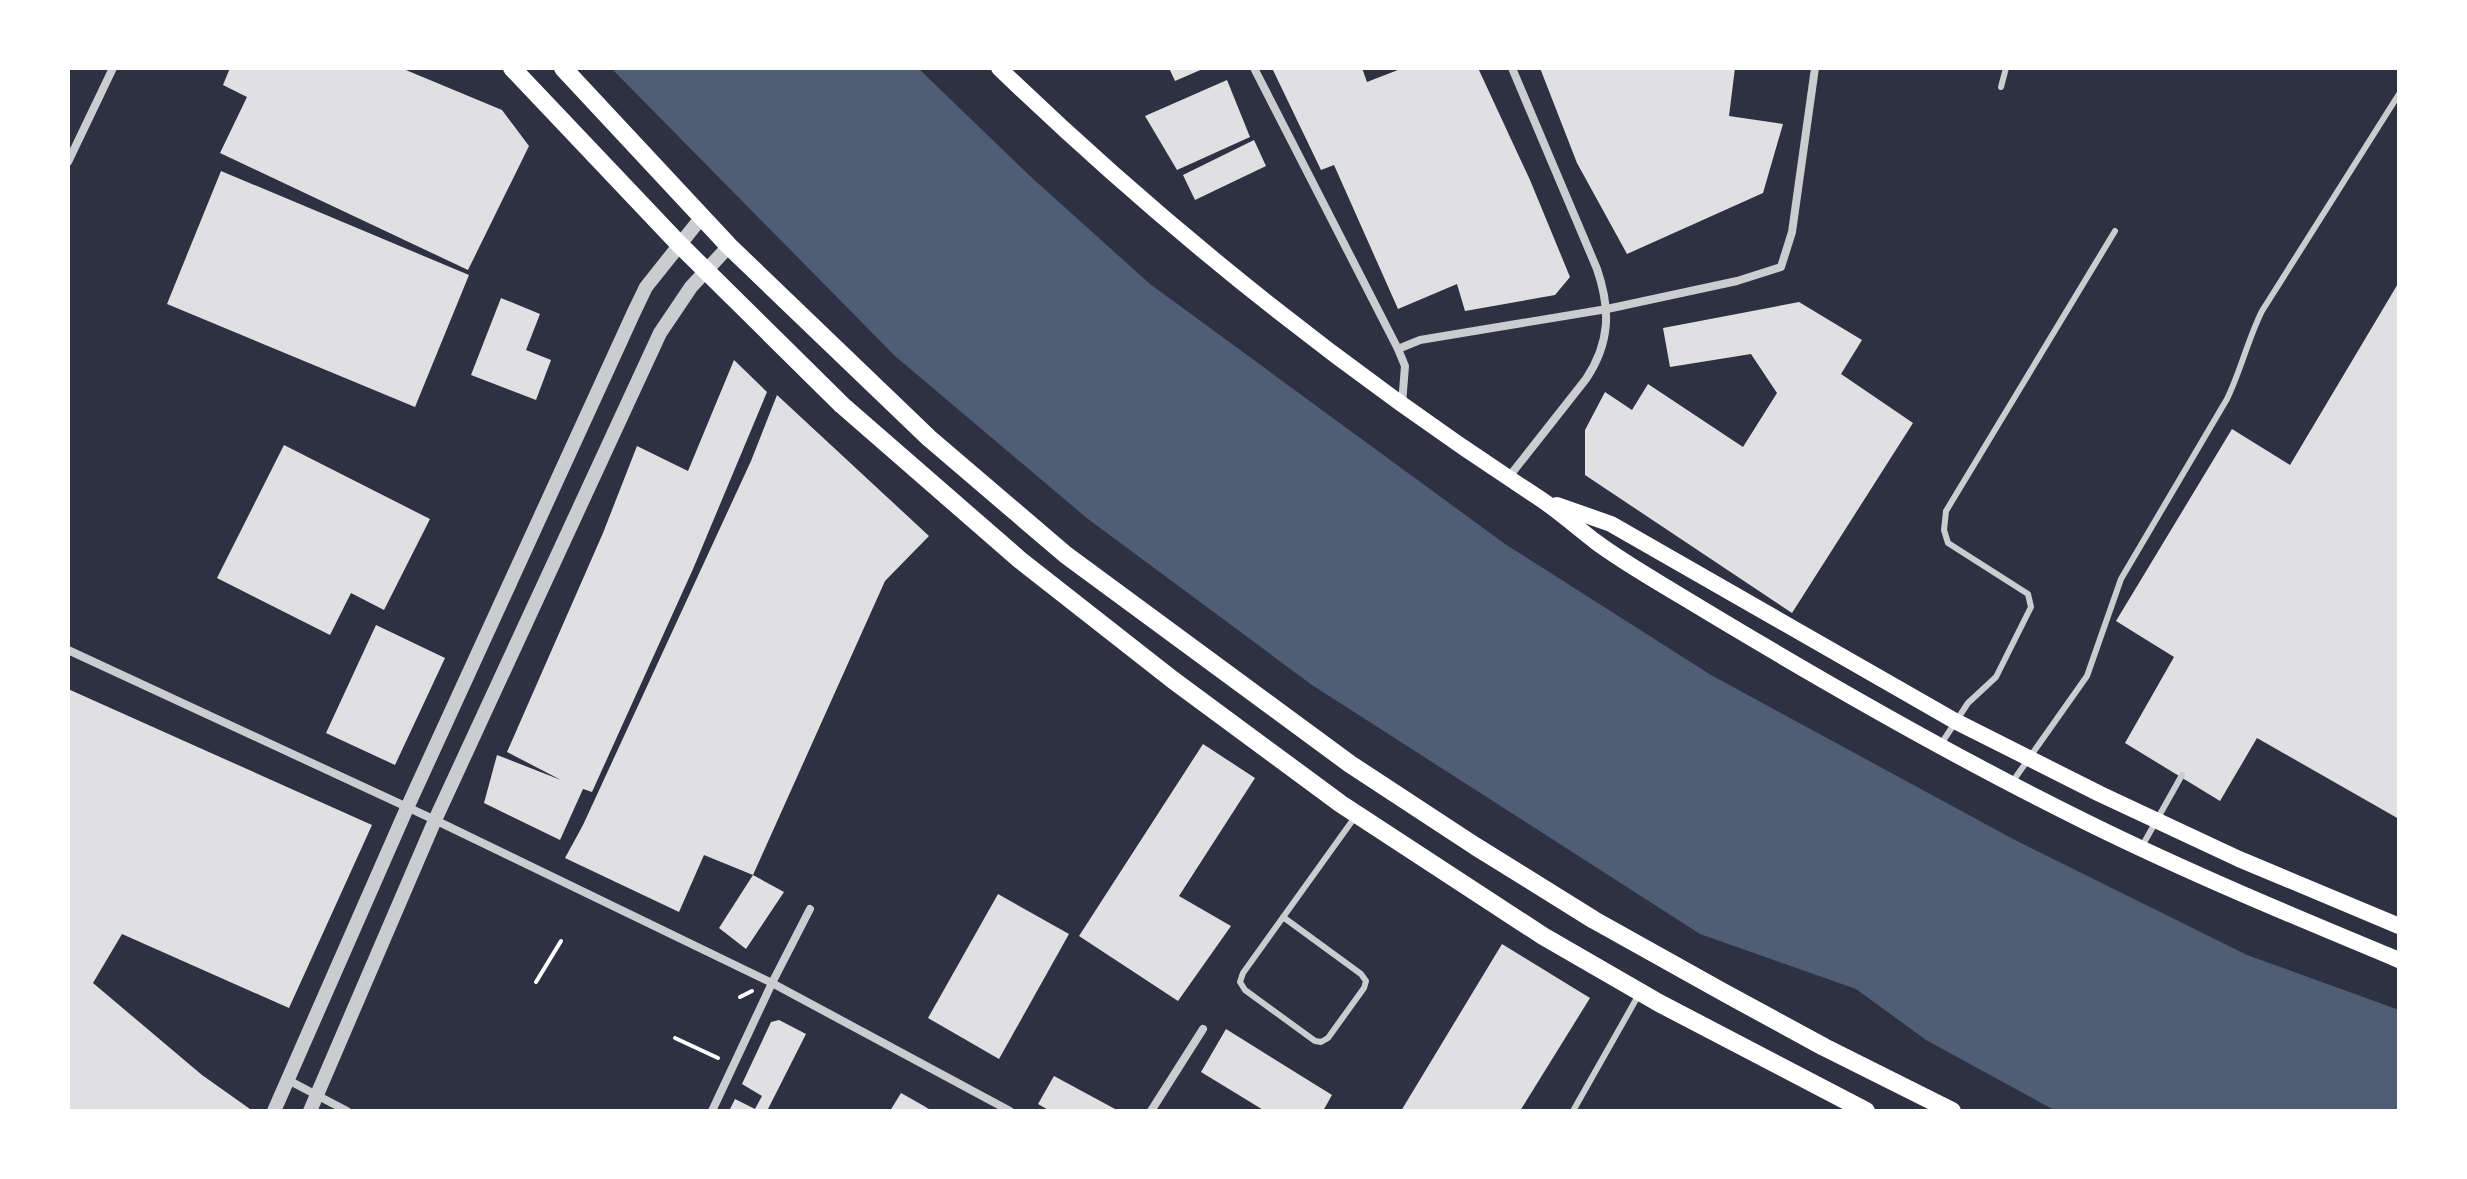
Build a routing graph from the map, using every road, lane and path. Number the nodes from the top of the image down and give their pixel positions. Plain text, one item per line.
1 (113, 68) edge
2 (512, 68) edge
3 (563, 68) edge
4 (999, 68) edge
5 (1254, 68) edge
6 (1512, 68) edge
7 (1815, 68) edge
8 (2006, 68) edge
9 (2001, 87) dead end
10 (2399, 94) edge
11 (68, 160) edge
12 (701, 218) junction
13 (2115, 231) dead end
14 (679, 244) junction
15 (729, 246) junction
16 (705, 272) junction
17 (1607, 309) junction
18 (1398, 349) junction
19 (1402, 404) junction
20 (1508, 478) junction
21 (1541, 499) junction
22 (68, 650) edge
23 (1955, 721) junction
24 (1939, 747) junction
25 (2029, 758) junction
26 (2182, 775) dead end
27 (2011, 784) junction
28 (407, 808) junction
29 (1357, 814) junction
30 (435, 820) junction
31 (2156, 820) junction
32 (2141, 848) junction
33 (810, 909) dead end
34 (1283, 917) junction
35 (2399, 926) edge
36 (561, 941) dead end
37 (2399, 960) edge
38 (536, 982) dead end
39 (772, 983) junction
40 (1639, 992) junction
41 (1203, 1029) dead end
42 (675, 1038) dead end
43 (718, 1058) dead end
44 (288, 1080) junction
45 (317, 1094) junction
46 (274, 1111) edge
47 (310, 1111) edge
48 (347, 1111) edge
49 (712, 1111) edge
50 (1010, 1111) edge
51 (1151, 1111) edge
52 (1573, 1111) edge
53 (1866, 1111) edge
54 (1952, 1111) edge

1 - 11 street
2 - 14 main road
3 - 12 main road
4 - 19 main road
5 - 18 street
6 - 17 street
7 - 17 street
8 - 9 lane
10 - 25 lane
12 - 14 street
12 - 15 main road
13 - 23 lane
14 - 16 main road
14 - 28 street
15 - 16 street
15 - 54 main road
16 - 29 main road
16 - 30 street
17 - 18 street
17 - 20 street
18 - 19 street
19 - 20 main road
20 - 21 main road
21 - 23 main road
21 - 24 main road
22 - 28 street
23 - 24 lane
23 - 25 main road
24 - 27 main road
25 - 27 lane
25 - 31 main road
26 - 31 lane
27 - 32 main road
28 - 30 street
28 - 44 street
29 - 34 lane
29 - 40 main road
30 - 39 street
30 - 45 street
31 - 32 lane
31 - 35 main road
32 - 37 main road
33 - 39 street
34 - 34 lane
36 - 38 path
39 - 49 street
39 - 50 street
40 - 52 lane
40 - 53 main road
41 - 51 street
42 - 43 path
44 - 45 street
44 - 46 street
45 - 47 street
45 - 48 street

